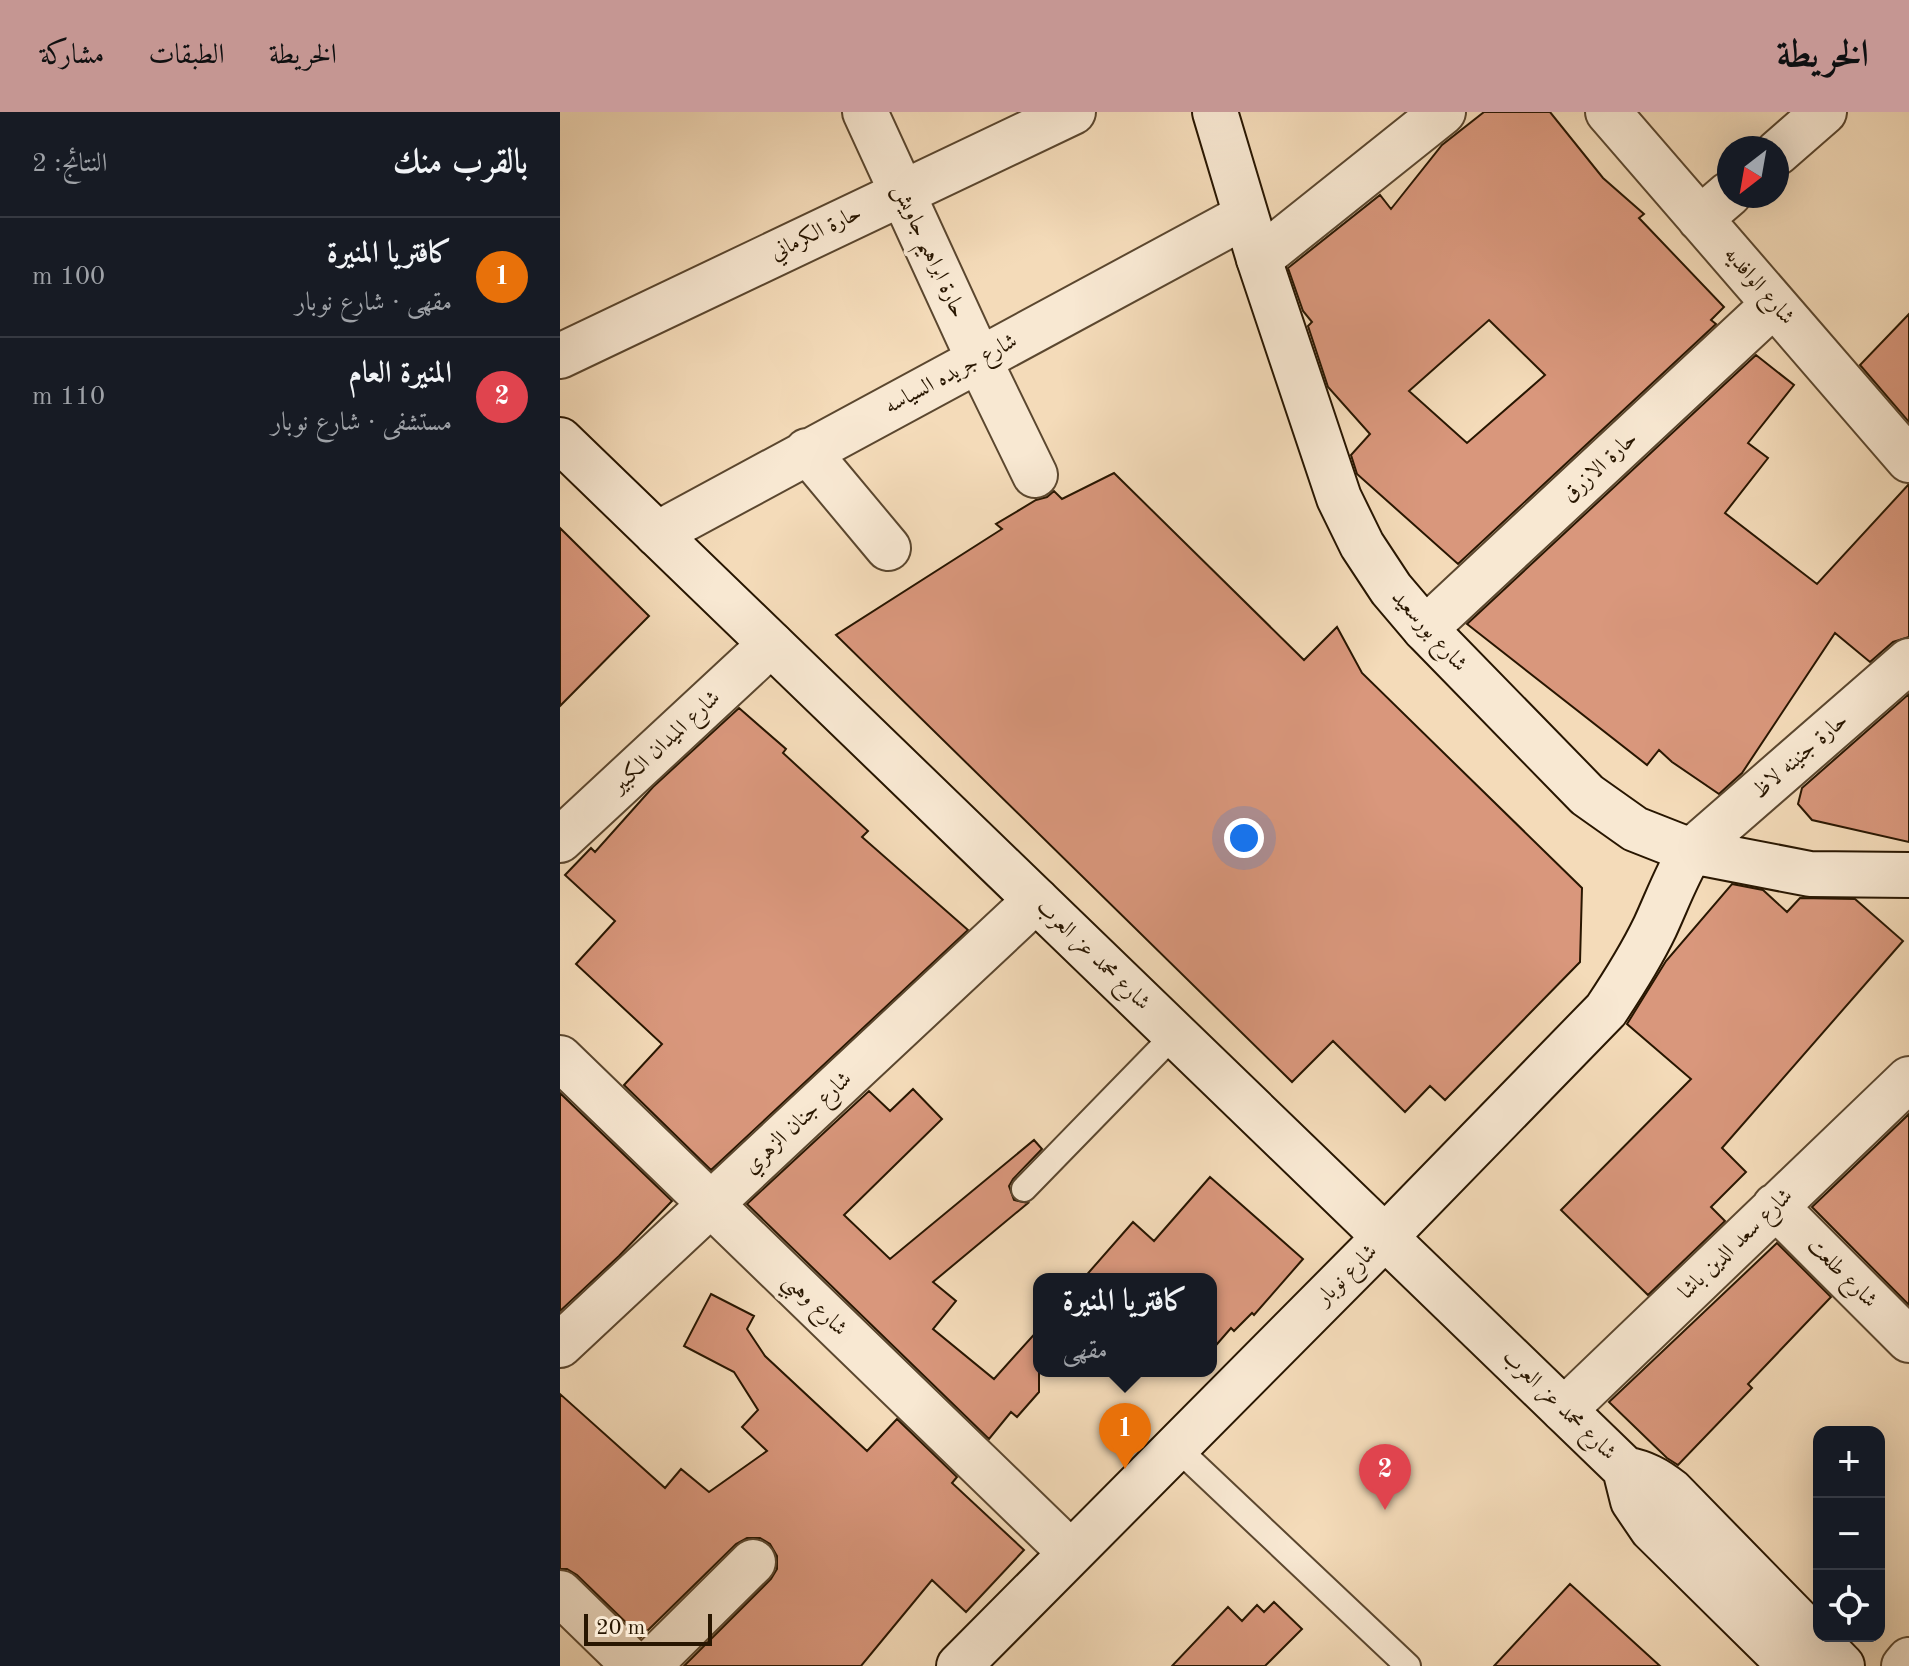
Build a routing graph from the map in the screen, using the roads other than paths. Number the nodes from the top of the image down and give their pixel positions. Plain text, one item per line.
1 (865, 112) edge
2 (1073, 112) edge
3 (1215, 112) edge
4 (1443, 112) edge
5 (1608, 112) edge
6 (1824, 112) edge
7 (1789, 143) edge
8 (902, 192) junction
9 (1715, 206) edge
10 (1245, 216) junction
11 (1259, 259) junction
12 (1774, 304) junction
13 (560, 356) edge
14 (979, 360) junction
15 (1902, 437) edge
16 (560, 440) edge
17 (807, 451) junction
18 (1035, 475) dead end
19 (657, 534) junction
20 (888, 548) dead end
21 (1425, 629) junction
22 (771, 644) junction
23 (1909, 661) edge
24 (560, 840) edge
25 (1691, 851) junction
26 (1909, 875) edge
27 (1036, 900) junction
28 (1175, 1034) junction
29 (566, 1076) edge
30 (1904, 1093) edge
31 (1024, 1189) dead end
32 (711, 1204) junction
33 (1775, 1206) junction
34 (1385, 1237) junction
35 (562, 1340) edge
36 (1909, 1340) edge
37 (1564, 1410) junction
38 (1175, 1446) junction
39 (1625, 1469) junction
40 (1070, 1552) junction
41 (753, 1562) dead end
42 (560, 1593) edge
43 (1909, 1660) edge
44 (635, 1666) edge
45 (648, 1666) edge
46 (959, 1666) edge
47 (1408, 1666) edge
48 (1791, 1666) edge
49 (1842, 1666) edge
50 (1904, 1666) edge

1 - 8 street, حارة ابراهيم جاويش
2 - 8 street, حارة الكرماني
3 - 10 street, شارع بورسعيد
4 - 11 street
5 - 9 street, شارع الوافديه
6 - 7 street
8 - 13 street, حارة الكرماني
8 - 14 street, حارة ابراهيم جاويش
9 - 12 street, شارع الوافديه
10 - 11 street, شارع بورسعيد
10 - 14 street, شارع جريده السياسه
11 - 21 street, شارع بورسعيد
12 - 15 street, شارع الوافديه
12 - 21 street, حارة الازرق
14 - 17 street, شارع جريده السياسه
14 - 18 street, حارة ابراهيم جاويش
16 - 19 street, شارع محمد عز العرب
17 - 19 street, شارع جريده السياسه
17 - 20 street
19 - 22 street, شارع محمد عز العرب
21 - 25 street, شارع بورسعيد
22 - 24 street, شارع الميدان الكبير
22 - 27 street, شارع محمد عز العرب
23 - 25 street, حارة جنينه لاظ
25 - 26 street, شارع بورسعيد
25 - 34 street, شارع نوبار
27 - 28 street, شارع محمد عز العرب
27 - 32 street, شارع جنان الزهري
28 - 31 lane
28 - 34 street, شارع محمد عز العرب
29 - 32 street, شارع وهبي
30 - 33 street, شارع سعد الدين باشا
32 - 35 street, شارع جنان الزهري
32 - 40 street, شارع وهبي
33 - 36 street, شارع طلعت
33 - 37 street, شارع سعد الدين باشا
34 - 37 street, شارع محمد عز العرب
34 - 38 street, شارع نوبار
37 - 39 street, شارع محمد عز العرب
38 - 40 street, شارع نوبار
38 - 47 lane
39 - 48 street, شارع محمد عز العرب
39 - 49 street, شارع محمد عز العرب
40 - 46 street, شارع نوبار
41 - 45 street
42 - 44 street
43 - 50 street

